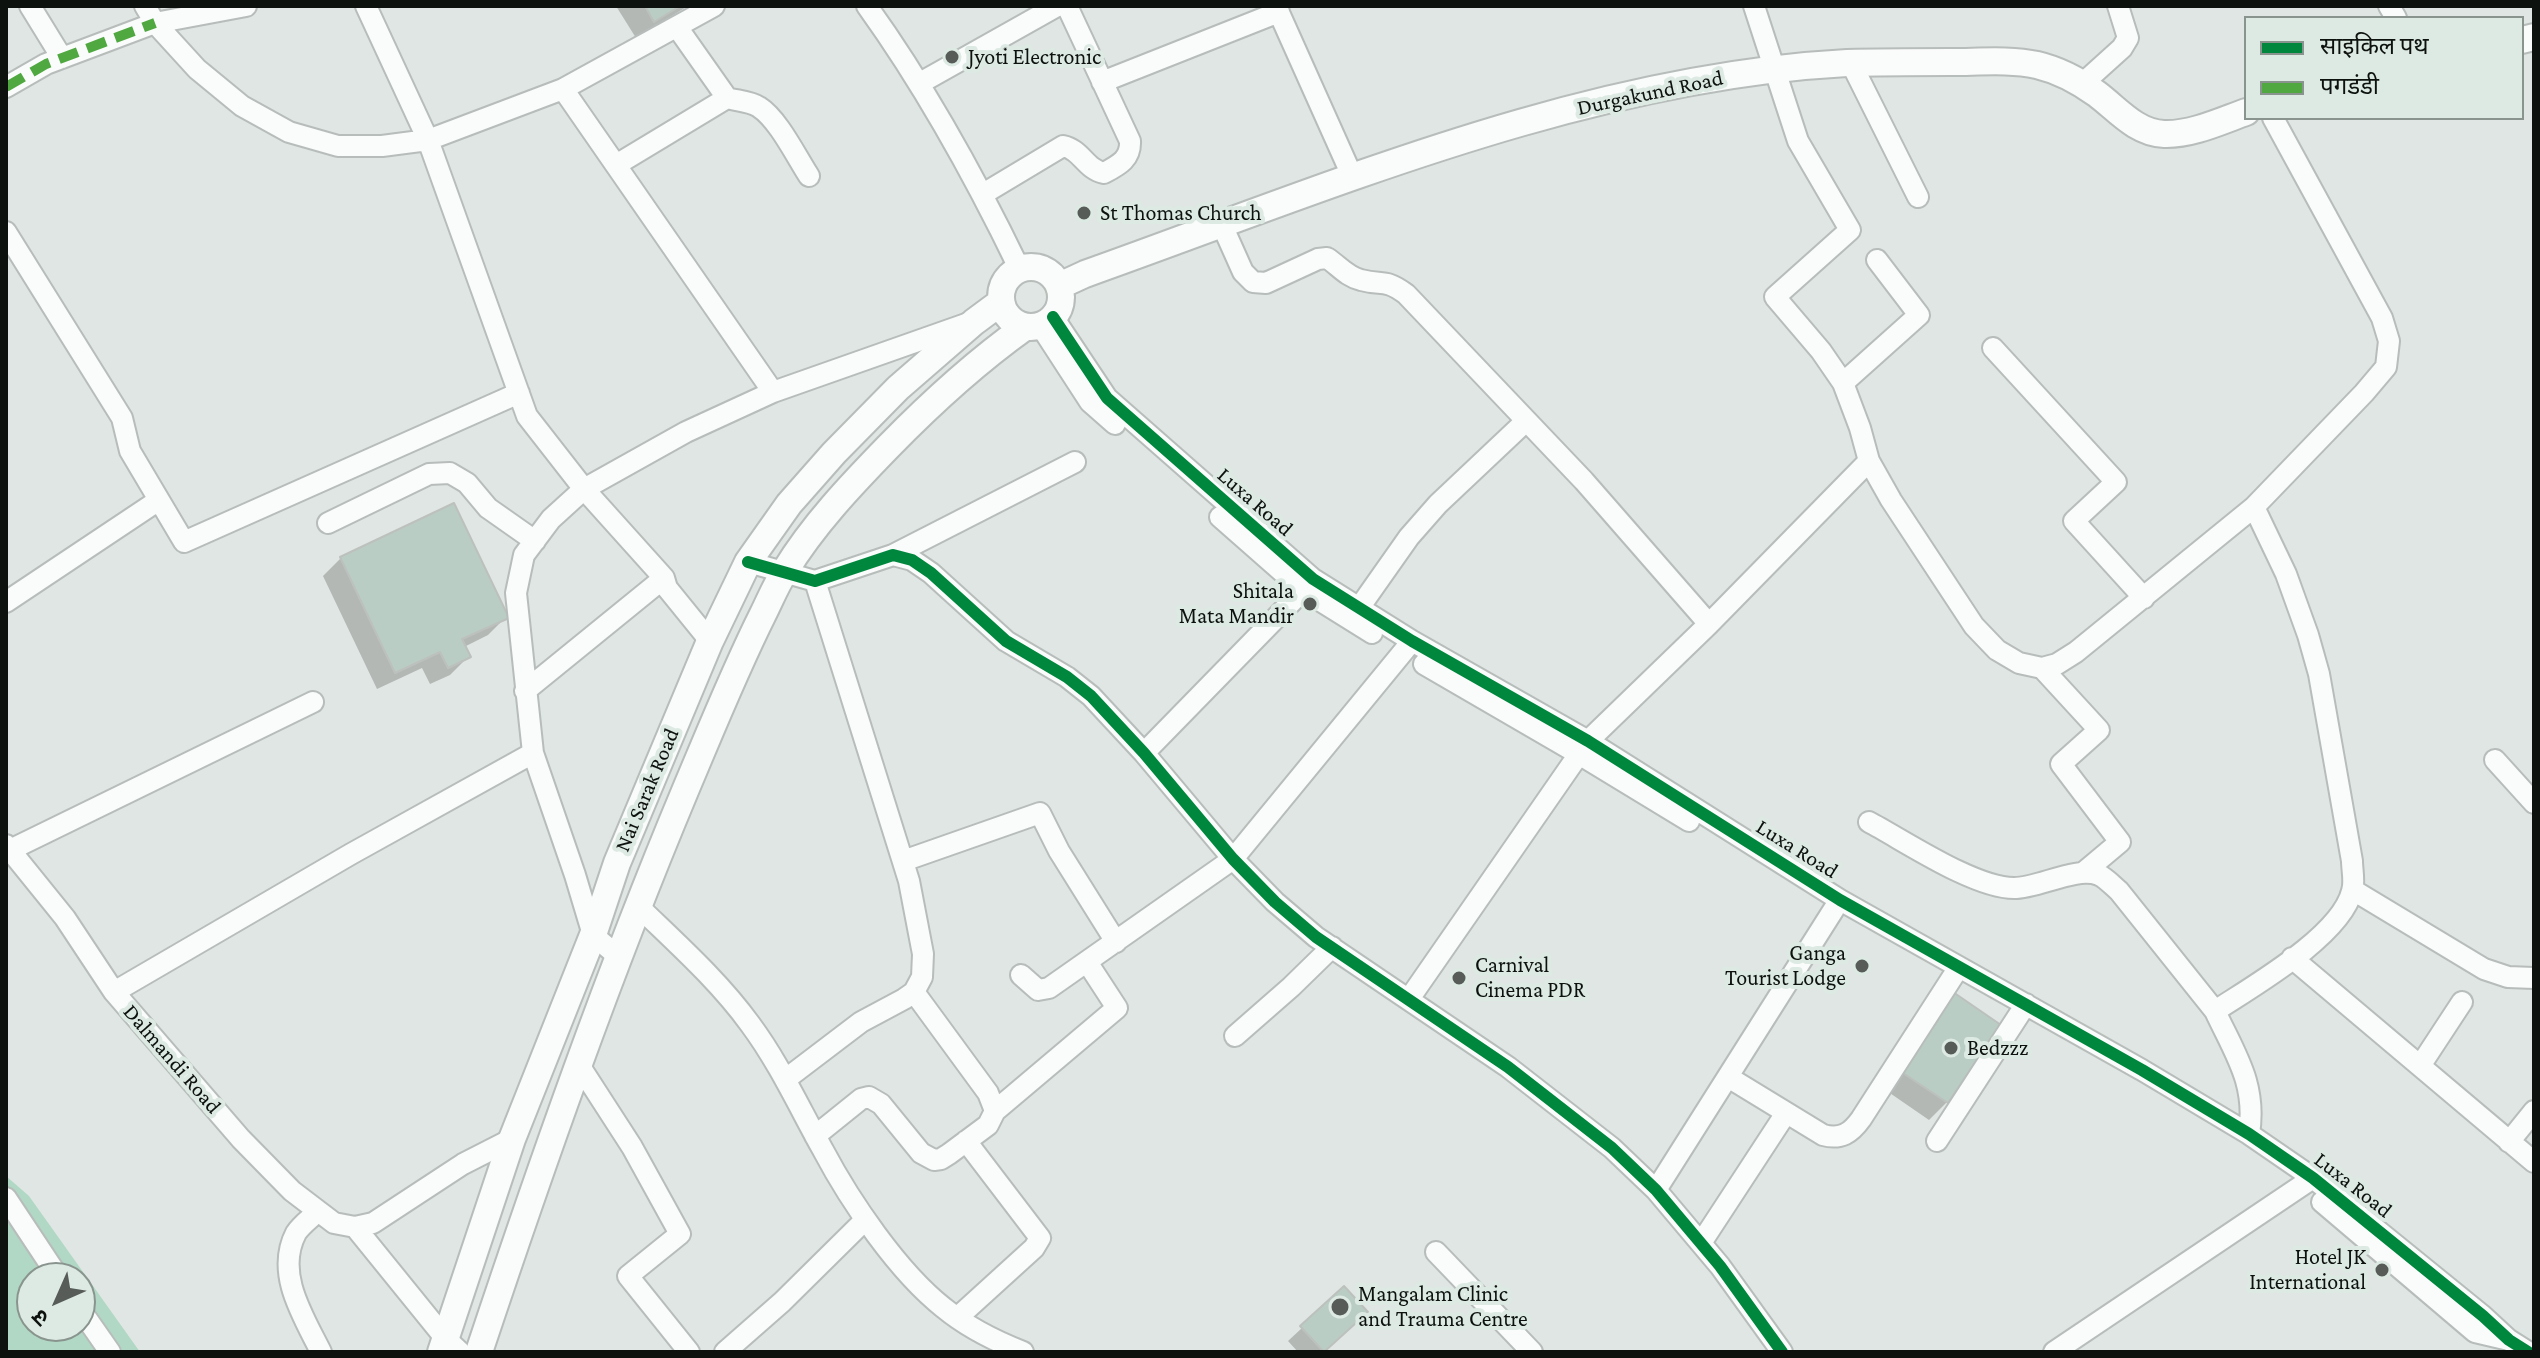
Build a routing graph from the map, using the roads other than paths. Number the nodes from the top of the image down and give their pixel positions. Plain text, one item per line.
1 (30, 6) edge
2 (246, 6) edge
3 (366, 6) edge
4 (714, 6) edge
5 (867, 6) edge
6 (1057, 6) edge
7 (1067, 6) edge
8 (1754, 6) edge
9 (2118, 6) edge
10 (1278, 9) edge
11 (150, 15) edge
12 (677, 27) junction
13 (62, 58) junction
14 (1851, 63) junction
15 (1776, 68) junction
16 (1102, 82) junction
17 (920, 83) junction
18 (2081, 85) junction
19 (6, 87) edge
20 (563, 89) junction
21 (727, 98) junction
22 (2244, 113) edge
23 (2274, 120) edge
24 (428, 140) junction
25 (616, 165) junction
26 (809, 176) dead end
27 (1353, 178) junction
28 (983, 194) junction
29 (1918, 197) dead end
30 (1222, 225) junction
31 (6, 232) edge
32 (1877, 260) dead end
33 (1019, 268) junction
34 (1059, 286) junction
35 (988, 312) junction
36 (1039, 323) junction
37 (1993, 348) dead end
38 (1843, 383) junction
39 (773, 392) junction
40 (519, 393) junction
41 (1526, 421) junction
42 (1869, 461) junction
43 (1075, 462) dead end
44 (584, 489) junction
45 (159, 500) junction
46 (2254, 507) junction
47 (328, 523) dead end
48 (535, 541) junction
49 (893, 555) junction
50 (748, 562) junction
51 (784, 572) junction
52 (664, 578) junction
53 (815, 581) junction
54 (1308, 584) junction
55 (2144, 598) junction
56 (6, 602) edge
57 (1359, 608) junction
58 (1709, 624) junction
59 (710, 641) junction
60 (1408, 647) junction
61 (2042, 668) junction
62 (525, 691) junction
63 (313, 702) dead end
64 (1584, 748) junction
65 (533, 753) junction
66 (1144, 753) junction
67 (2495, 760) dead end
68 (2534, 803) edge
69 (1869, 822) dead end
70 (8, 848) edge
71 (1233, 859) junction
72 (903, 861) junction
73 (2083, 873) junction
74 (2353, 890) junction
75 (637, 905) junction
76 (1834, 909) junction
77 (593, 935) junction
78 (1116, 942) junction
79 (1332, 947) junction
80 (620, 958) junction
81 (2292, 958) junction
82 (1087, 962) junction
83 (1956, 972) junction
84 (1021, 975) dead end
85 (2534, 978) edge
86 (114, 992) junction
87 (914, 992) junction
88 (1409, 999) junction
89 (2462, 1002) dead end
90 (2022, 1009) junction
91 (2215, 1011) junction
92 (1235, 1036) dead end
93 (579, 1065) junction
94 (2420, 1066) junction
95 (1728, 1077) junction
96 (786, 1079) junction
97 (995, 1111) junction
98 (2534, 1111) edge
99 (1786, 1113) junction
100 (2249, 1134) junction
101 (815, 1136) junction
102 (512, 1139) junction
103 (966, 1141) junction
104 (1937, 1141) dead end
105 (2509, 1142) junction
106 (2534, 1162) edge
107 (2308, 1182) junction
108 (1656, 1190) junction
109 (6, 1198) edge
110 (318, 1211) junction
111 (865, 1220) junction
112 (364, 1225) junction
113 (1701, 1243) junction
114 (1436, 1252) dead end
115 (48, 1262) edge
116 (957, 1318) junction
117 (96, 1332) edge
118 (2511, 1346) edge
119 (449, 1347) edge
120 (110, 1352) edge
121 (321, 1352) edge
122 (479, 1352) edge
123 (689, 1352) edge
124 (725, 1352) edge
125 (1023, 1352) edge
126 (1532, 1352) edge
127 (1782, 1352) edge
128 (2054, 1352) edge
129 (2528, 1352) edge

1 - 13 street
2 - 11 street
3 - 24 street
4 - 12 street
5 - 17 street
6 - 17 street
7 - 16 street
8 - 15 street
9 - 18 street
10 - 16 street
10 - 27 street
11 - 13 street
11 - 24 street
12 - 20 street
12 - 21 street
13 - 19 street
14 - 15 main road, Durgakund Road
14 - 18 main road, Durgakund Road
14 - 29 street
15 - 27 main road, Durgakund Road
15 - 38 street
16 - 28 street
17 - 28 street
18 - 22 main road, Durgakund Road
20 - 24 street
20 - 25 street
21 - 25 street
21 - 26 street
23 - 46 street
24 - 40 street
25 - 39 street
27 - 30 main road, Durgakund Road
28 - 33 street
30 - 34 main road, Durgakund Road
30 - 41 street
31 - 45 street
32 - 38 street
33 - 34 main road
33 - 35 main road
34 - 36 main road
35 - 36 main road
35 - 39 street
35 - 50 main road, Nai Sarak Road
36 - 51 main road, Nai Sarak Road
36 - 54 street, Luxa Road
36 - 54 street
37 - 55 street
38 - 42 street
39 - 44 street
40 - 44 street
40 - 45 street
41 - 57 street
41 - 58 street
42 - 58 street
42 - 61 street
43 - 49 street
44 - 48 street
44 - 52 street
45 - 56 street
46 - 55 street
46 - 74 street
47 - 48 street
48 - 62 street
49 - 53 street
49 - 66 street
50 - 51 street
50 - 59 main road, Nai Sarak Road
51 - 53 street
51 - 75 main road, Nai Sarak Road
52 - 59 street
52 - 62 street
53 - 72 street
54 - 57 street, Luxa Road
54 - 60 street
54 - 66 street
55 - 61 street
57 - 60 street, Luxa Road
58 - 64 street
59 - 77 main road, Nai Sarak Road
60 - 64 street, Luxa Road
60 - 71 street
61 - 73 street
62 - 65 street
63 - 70 street
64 - 76 street
64 - 83 street, Luxa Road
64 - 88 street
65 - 77 street
65 - 86 street
66 - 71 street
67 - 68 street
69 - 73 street
70 - 86 street, Dalmandi Road
71 - 78 street
71 - 79 street
72 - 78 street
72 - 87 street
73 - 91 street
74 - 81 street
74 - 85 street
75 - 80 main road, Nai Sarak Road
75 - 96 street
76 - 83 street
76 - 95 street
77 - 80 street
77 - 102 main road, Nai Sarak Road
78 - 82 street
79 - 88 street
79 - 92 street
80 - 93 main road, Nai Sarak Road
81 - 91 street
81 - 94 street
82 - 84 street
82 - 97 street
83 - 90 street, Luxa Road
83 - 99 street
86 - 110 street, Dalmandi Road
87 - 96 street
87 - 97 street
88 - 108 street
89 - 94 street
90 - 100 street, Luxa Road
90 - 104 street
90 - 107 street
91 - 100 street
93 - 122 main road, Nai Sarak Road
93 - 123 street
94 - 105 street
95 - 99 street
95 - 108 street
96 - 101 street
97 - 103 street
98 - 105 street
99 - 113 street
100 - 107 street, Luxa Road
101 - 103 street
101 - 111 street
102 - 112 street
102 - 119 main road, Nai Sarak Road
103 - 116 street
105 - 106 street
107 - 118 street, Luxa Road
107 - 128 street
108 - 113 street
109 - 115 street
110 - 112 street, Dalmandi Road
110 - 121 street
111 - 116 street
111 - 124 street
112 - 119 street
113 - 127 street
114 - 126 street
116 - 125 street
117 - 120 street
118 - 129 street, Luxa Road

